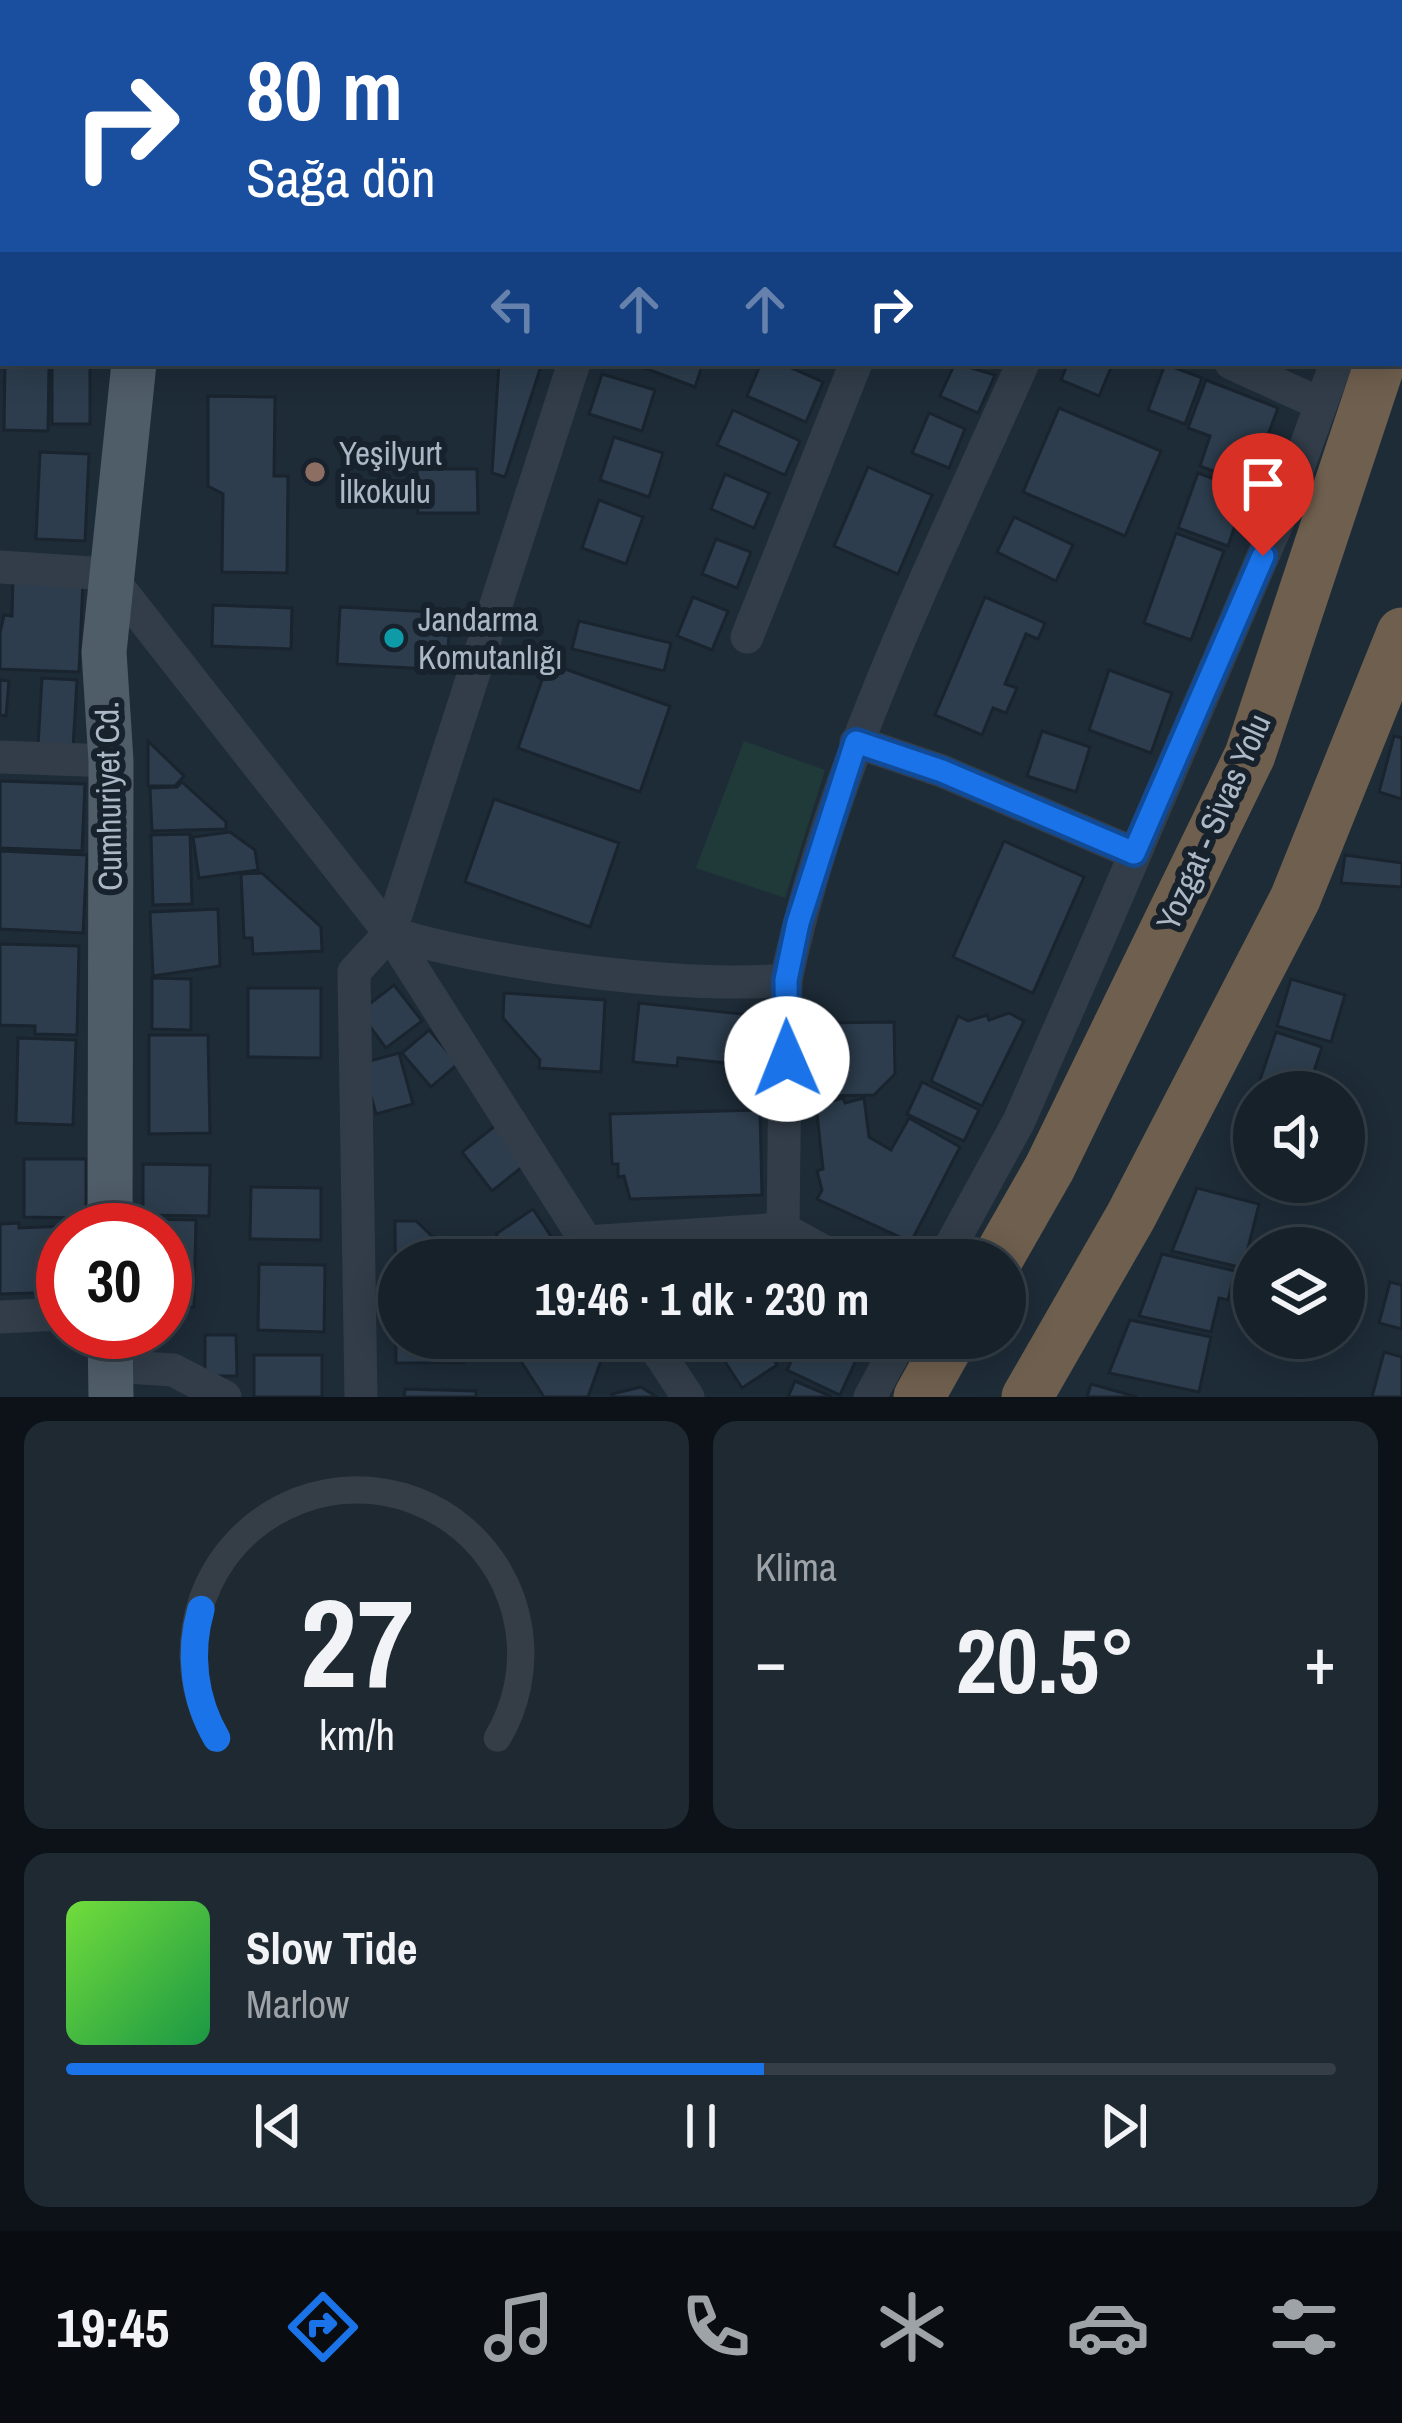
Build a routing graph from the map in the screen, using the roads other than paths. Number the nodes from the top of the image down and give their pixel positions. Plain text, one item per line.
1 (134, 366) edge
2 (573, 366) edge
3 (855, 366) edge
4 (1022, 366) edge
5 (1238, 366) edge
6 (1335, 366) edge
7 (1379, 366) edge
8 (1321, 404) junction
9 (0, 567) edge
10 (108, 574) junction
11 (1402, 633) edge
12 (747, 638) dead end
13 (856, 742) junction
14 (0, 757) edge
15 (111, 761) junction
16 (1134, 853) junction
17 (390, 933) junction
18 (786, 980) junction
19 (110, 1203) edge
20 (783, 1229) junction
21 (584, 1239) edge
22 (696, 1239) edge
23 (801, 1239) edge
24 (954, 1239) edge
25 (1009, 1239) edge
26 (36, 1315) edge
27 (0, 1317) edge
28 (664, 1359) edge
29 (891, 1359) edge
30 (940, 1359) edge
31 (110, 1365) edge
32 (225, 1397) edge
33 (361, 1397) edge
34 (688, 1397) edge
35 (870, 1397) edge
36 (919, 1397) edge
37 (1027, 1397) edge

1 - 10 main road, Cumhuriyet Cd.
2 - 17 street
3 - 12 street
4 - 13 street
5 - 8 street
6 - 8 street
7 - 25 highway, Yozgat - Sivas Yolu
8 - 16 street
9 - 10 street
10 - 15 main road, Cumhuriyet Cd.
10 - 17 street
11 - 37 highway
13 - 16 street
13 - 18 street
14 - 15 street
15 - 19 main road, Cumhuriyet Cd.
16 - 24 street
17 - 18 street
17 - 21 street
17 - 33 street
18 - 20 street
20 - 22 street
20 - 23 street
26 - 27 street
28 - 34 street
29 - 35 street
30 - 36 highway
31 - 32 street

